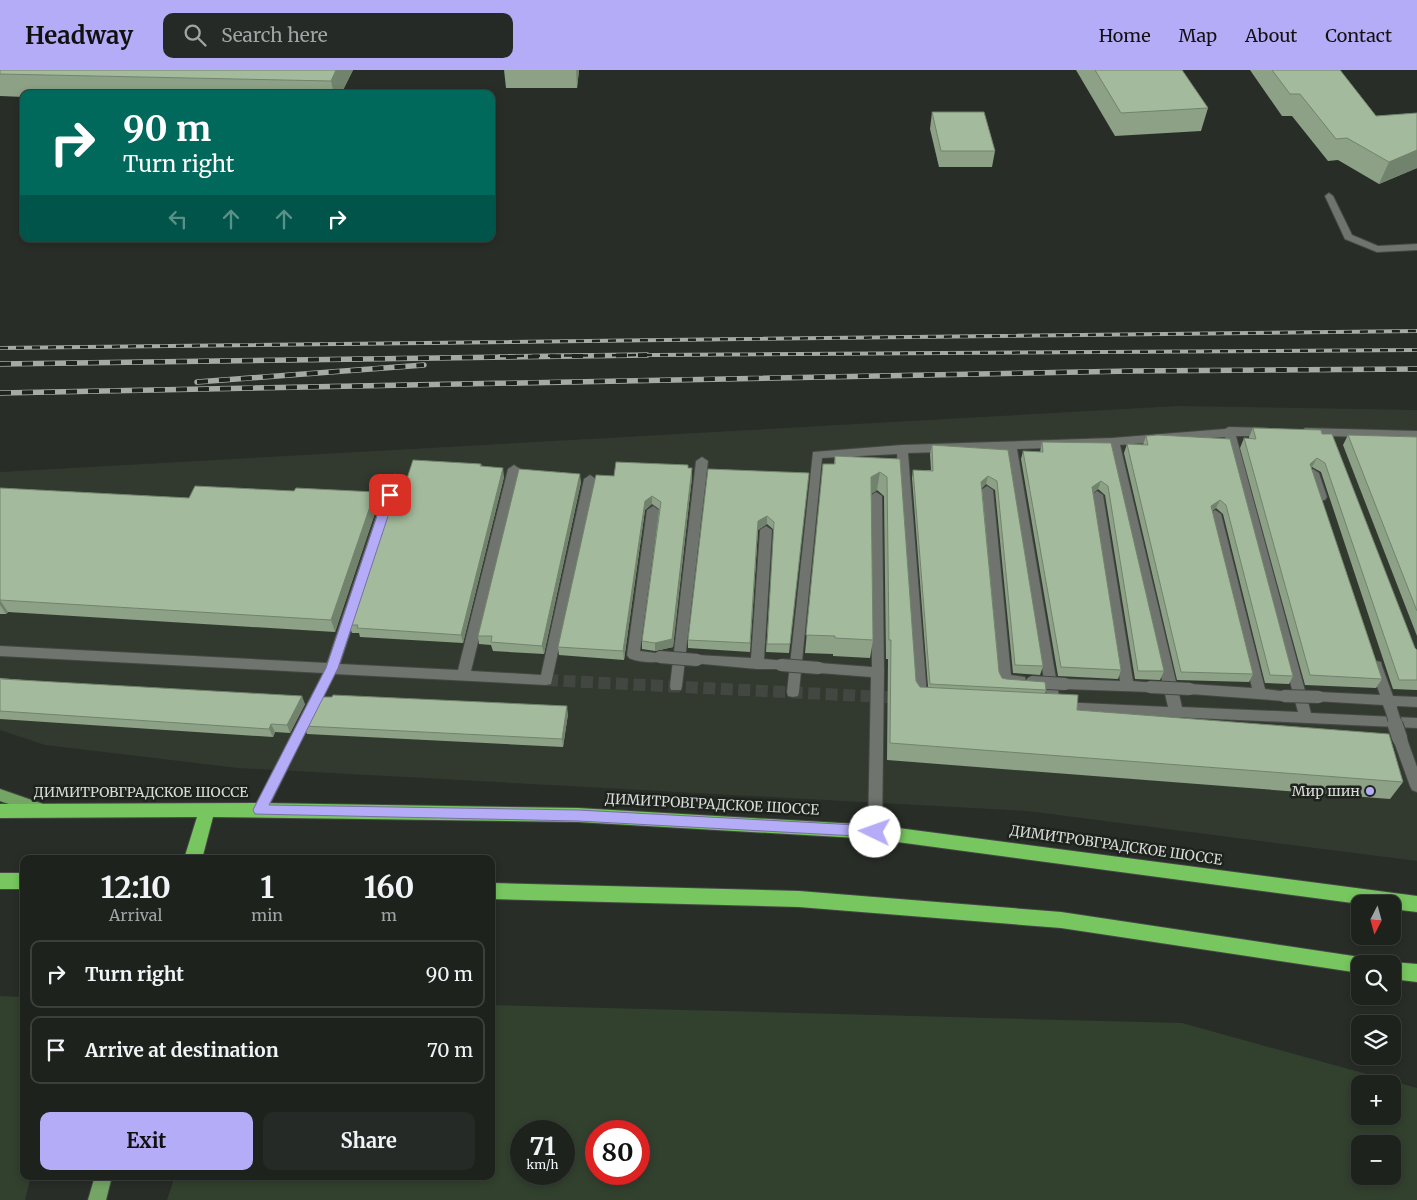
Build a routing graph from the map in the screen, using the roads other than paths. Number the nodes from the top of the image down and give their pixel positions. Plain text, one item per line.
1 (1329, 196) dead end
2 (1417, 246) edge
3 (1229, 431) junction
4 (1275, 432) edge
5 (1294, 432) edge
6 (1417, 434) edge
7 (1114, 442) junction
8 (1011, 445) junction
9 (902, 448) junction
10 (702, 461) dead end
11 (514, 469) dead end
12 (1313, 473) edge
13 (396, 478) dead end
14 (590, 479) dead end
15 (987, 490) dead end
16 (1097, 495) edge
17 (876, 496) edge
18 (654, 510) dead end
19 (1325, 511) edge
20 (1215, 514) edge
21 (766, 530) dead end
22 (0, 651) edge
23 (1372, 654) edge
24 (757, 664) junction
25 (332, 668) junction
26 (878, 672) junction
27 (463, 676) junction
28 (676, 686) dead end
29 (1127, 687) junction
30 (793, 692) dead end
31 (1260, 694) junction
32 (940, 700) edge
33 (1413, 702) edge
34 (1389, 705) junction
35 (1176, 711) junction
36 (1306, 719) junction
37 (1417, 723) edge
38 (1417, 786) edge
39 (0, 795) edge
40 (207, 810) junction
41 (260, 810) junction
42 (0, 811) edge
43 (46, 811) junction
44 (875, 832) junction
45 (194, 855) edge
46 (0, 881) edge
47 (20, 881) edge
48 (495, 891) edge
49 (1417, 904) edge
50 (1351, 964) edge
51 (1401, 971) edge
52 (1417, 974) edge
53 (103, 1180) edge
54 (97, 1200) edge

1 - 2 lane
3 - 4 lane
3 - 7 lane
3 - 36 lane
5 - 6 lane
7 - 8 lane
7 - 35 lane
8 - 9 lane
8 - 35 lane
9 - 30 lane
9 - 32 lane
10 - 28 lane
11 - 27 lane
12 - 19 lane
13 - 25 lane
14 - 27 lane
15 - 29 lane, bridge
16 - 29 lane
17 - 26 lane
18 - 24 lane, bridge
20 - 31 lane
21 - 24 lane
22 - 25 lane
23 - 34 lane
24 - 26 lane, bridge
25 - 27 lane
25 - 41 lane
26 - 44 lane
29 - 31 lane, bridge
31 - 34 lane, bridge
33 - 34 lane
34 - 38 lane, bridge
35 - 36 lane
36 - 37 lane
39 - 43 main road
40 - 41 highway, ДИМИТРОВГРАДСКОЕ ШОССЕ
40 - 43 highway, ДИМИТРОВГРАДСКОЕ ШОССЕ
40 - 45 highway
41 - 44 highway, ДИМИТРОВГРАДСКОЕ ШОССЕ
42 - 43 highway, ДИМИТРОВГРАДСКОЕ ШОССЕ
44 - 49 highway, ДИМИТРОВГРАДСКОЕ ШОССЕ
46 - 47 highway
48 - 50 highway
51 - 52 highway
53 - 54 main road

